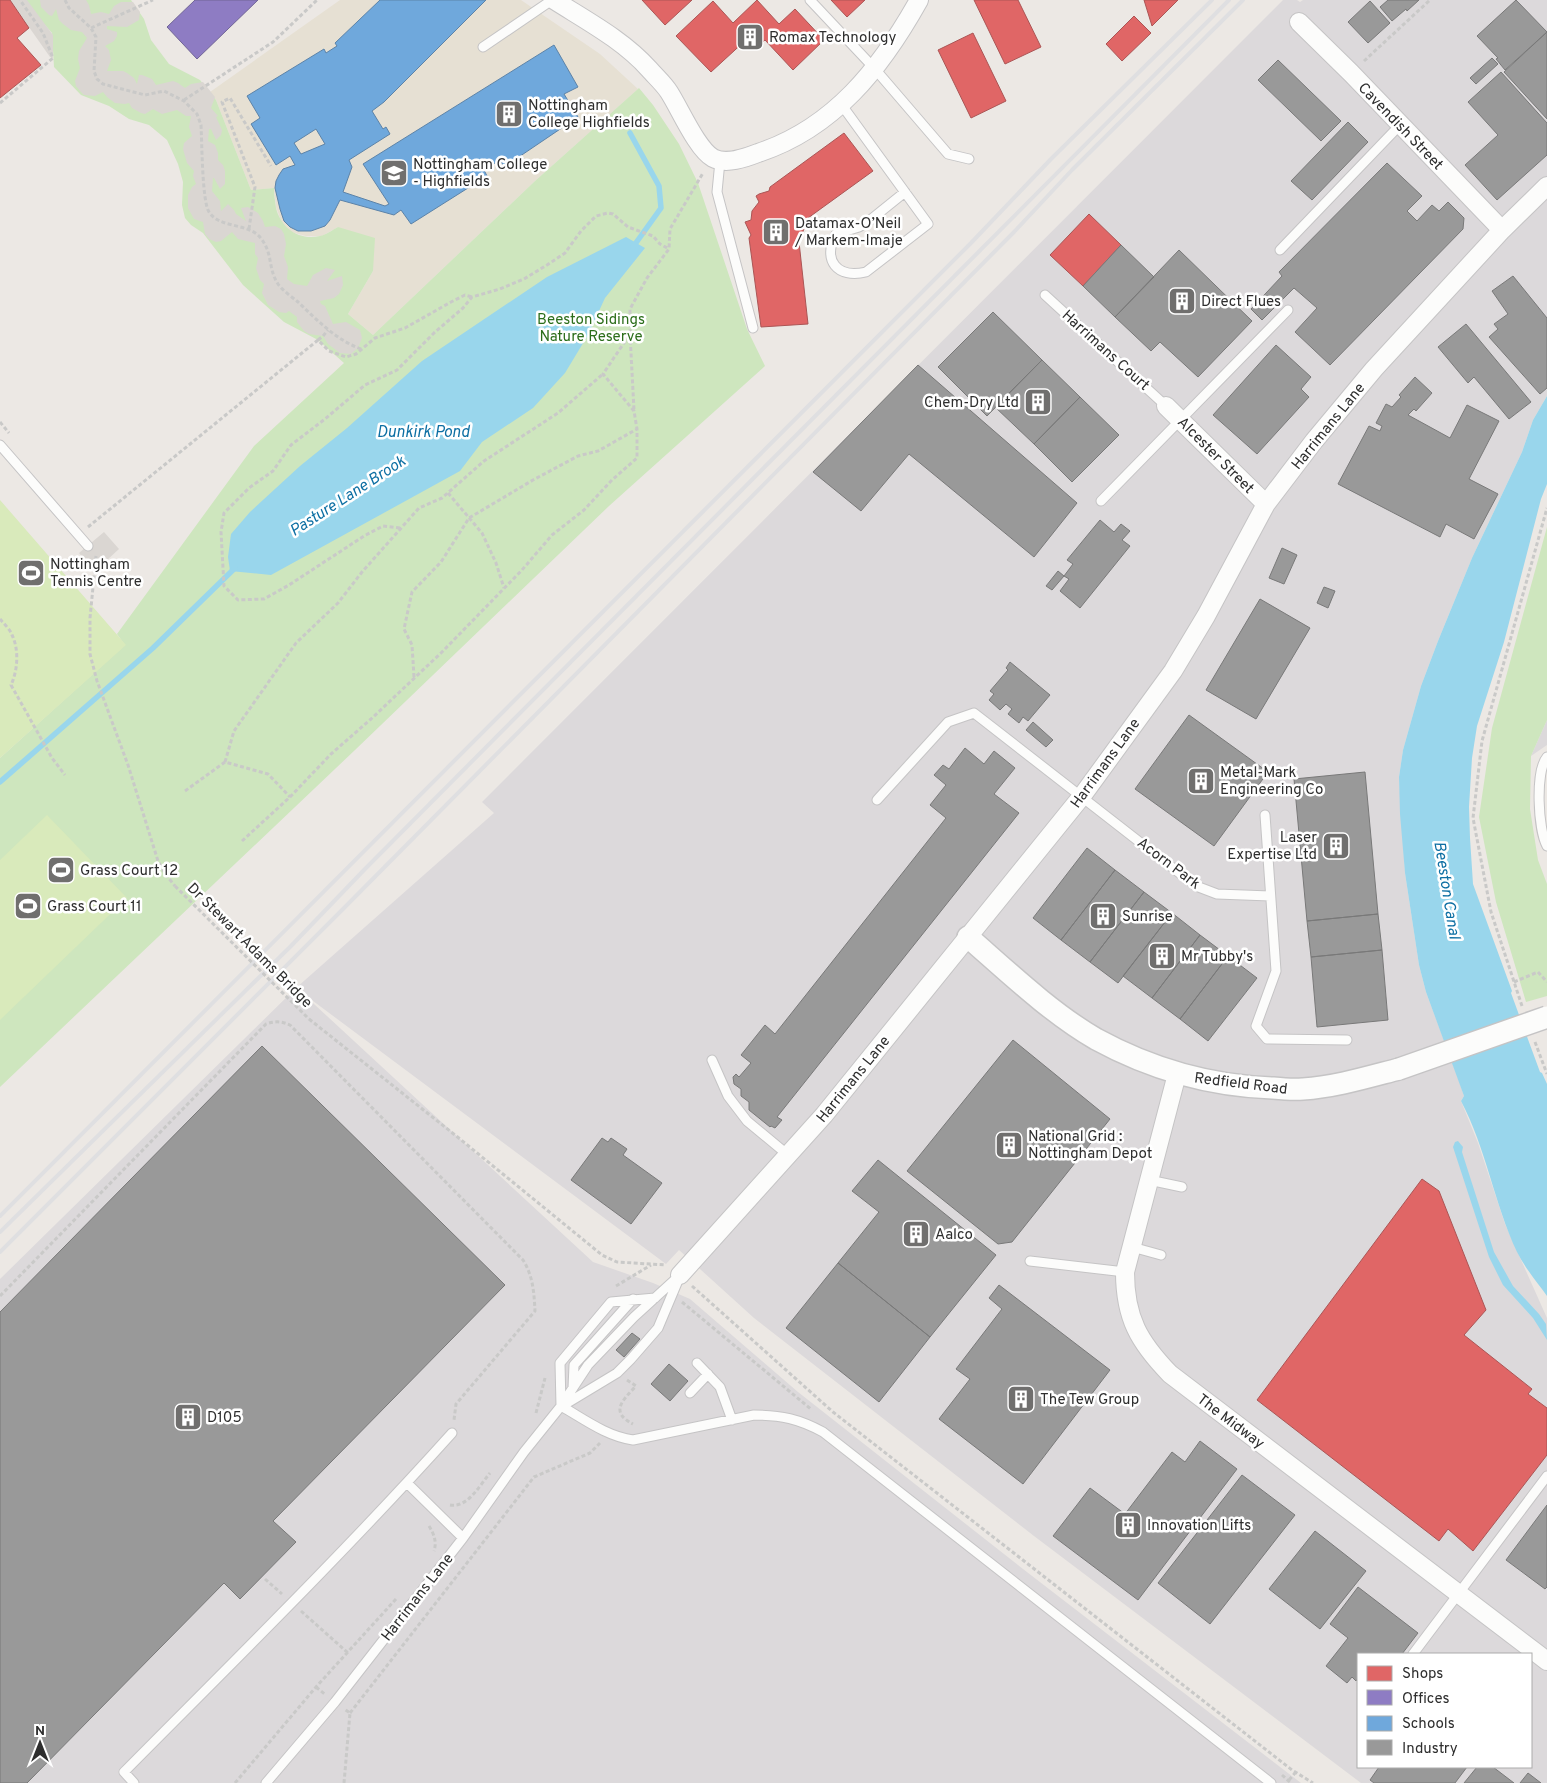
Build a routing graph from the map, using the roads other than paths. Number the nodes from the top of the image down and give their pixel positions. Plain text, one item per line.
1 (553, 0) edge
2 (810, 0) edge
3 (918, 0) edge
4 (1299, 22) dead end
5 (483, 47) dead end
6 (875, 69) junction
7 (841, 104) junction
8 (1400, 125) junction
9 (716, 159) junction
10 (968, 159) dead end
11 (1547, 186) edge
12 (904, 192) junction
13 (1502, 230) junction
14 (1280, 250) dead end
15 (1045, 295) dead end
16 (1288, 310) dead end
17 (753, 328) dead end
18 (1166, 406) joint
19 (1180, 420) junction
20 (0, 445) edge
21 (1100, 501) dead end
22 (1266, 504) junction
23 (88, 546) dead end
24 (1547, 756) edge
25 (1082, 796) junction
26 (877, 800) dead end
27 (1265, 815) dead end
28 (1547, 846) edge
29 (1270, 896) junction
30 (968, 938) junction
31 (1547, 1017) edge
32 (1347, 1040) dead end
33 (712, 1060) dead end
34 (1178, 1074) junction
35 (788, 1155) junction
36 (1149, 1180) junction
37 (1182, 1187) dead end
38 (1132, 1247) junction
39 (1161, 1255) dead end
40 (1030, 1261) dead end
41 (1125, 1272) junction
42 (679, 1275) junction
43 (655, 1298) junction
44 (633, 1299) junction
45 (697, 1363) dead end
46 (708, 1374) junction
47 (573, 1389) junction
48 (690, 1393) dead end
49 (561, 1406) junction
50 (732, 1420) junction
51 (452, 1432) road end
52 (1547, 1476) edge
53 (407, 1483) junction
54 (463, 1538) junction
55 (1457, 1593) junction
56 (1414, 1653) edge
57 (1547, 1662) edge
58 (134, 1783) edge
59 (266, 1783) edge
60 (1271, 1783) edge

1 - 5 lane
1 - 9 street
2 - 6 lane
3 - 6 street
4 - 8 street, Cavendish Street
6 - 7 street
6 - 10 lane
7 - 9 street
7 - 12 lane
8 - 13 street, Cavendish Street
8 - 14 lane
9 - 17 lane
11 - 13 street, Harrimans Lane
12 - 12 lane
13 - 22 street, Harrimans Lane
15 - 18 lane, Harrimans Court
16 - 19 lane
18 - 19 street, Alcester Street
19 - 21 lane
19 - 22 street, Alcester Street
20 - 23 lane
22 - 25 street, Harrimans Lane
24 - 28 lane
25 - 26 lane, Acorn Park
25 - 29 lane, Acorn Park
25 - 30 street, Harrimans Lane
27 - 29 lane
29 - 32 lane
30 - 34 street, Redfield Road
30 - 35 street, Harrimans Lane
31 - 34 street, Redfield Road, bridge
33 - 35 lane
34 - 36 street, The Midway
35 - 42 street, Harrimans Lane
36 - 37 lane
36 - 38 street, The Midway
38 - 39 lane
38 - 41 street, The Midway
40 - 41 lane
41 - 55 street, The Midway
42 - 43 lane, Harrimans Lane
42 - 49 lane, Harrimans Lane
43 - 44 lane
43 - 47 lane, Harrimans Lane
44 - 47 lane
44 - 49 lane
45 - 46 lane
46 - 48 lane
46 - 50 lane
47 - 49 lane, Harrimans Lane
49 - 50 lane
49 - 54 lane, Harrimans Lane
50 - 60 lane
51 - 53 lane
52 - 55 lane
53 - 54 lane
53 - 58 lane
54 - 59 lane, Harrimans Lane
55 - 56 lane
55 - 57 street, The Midway

